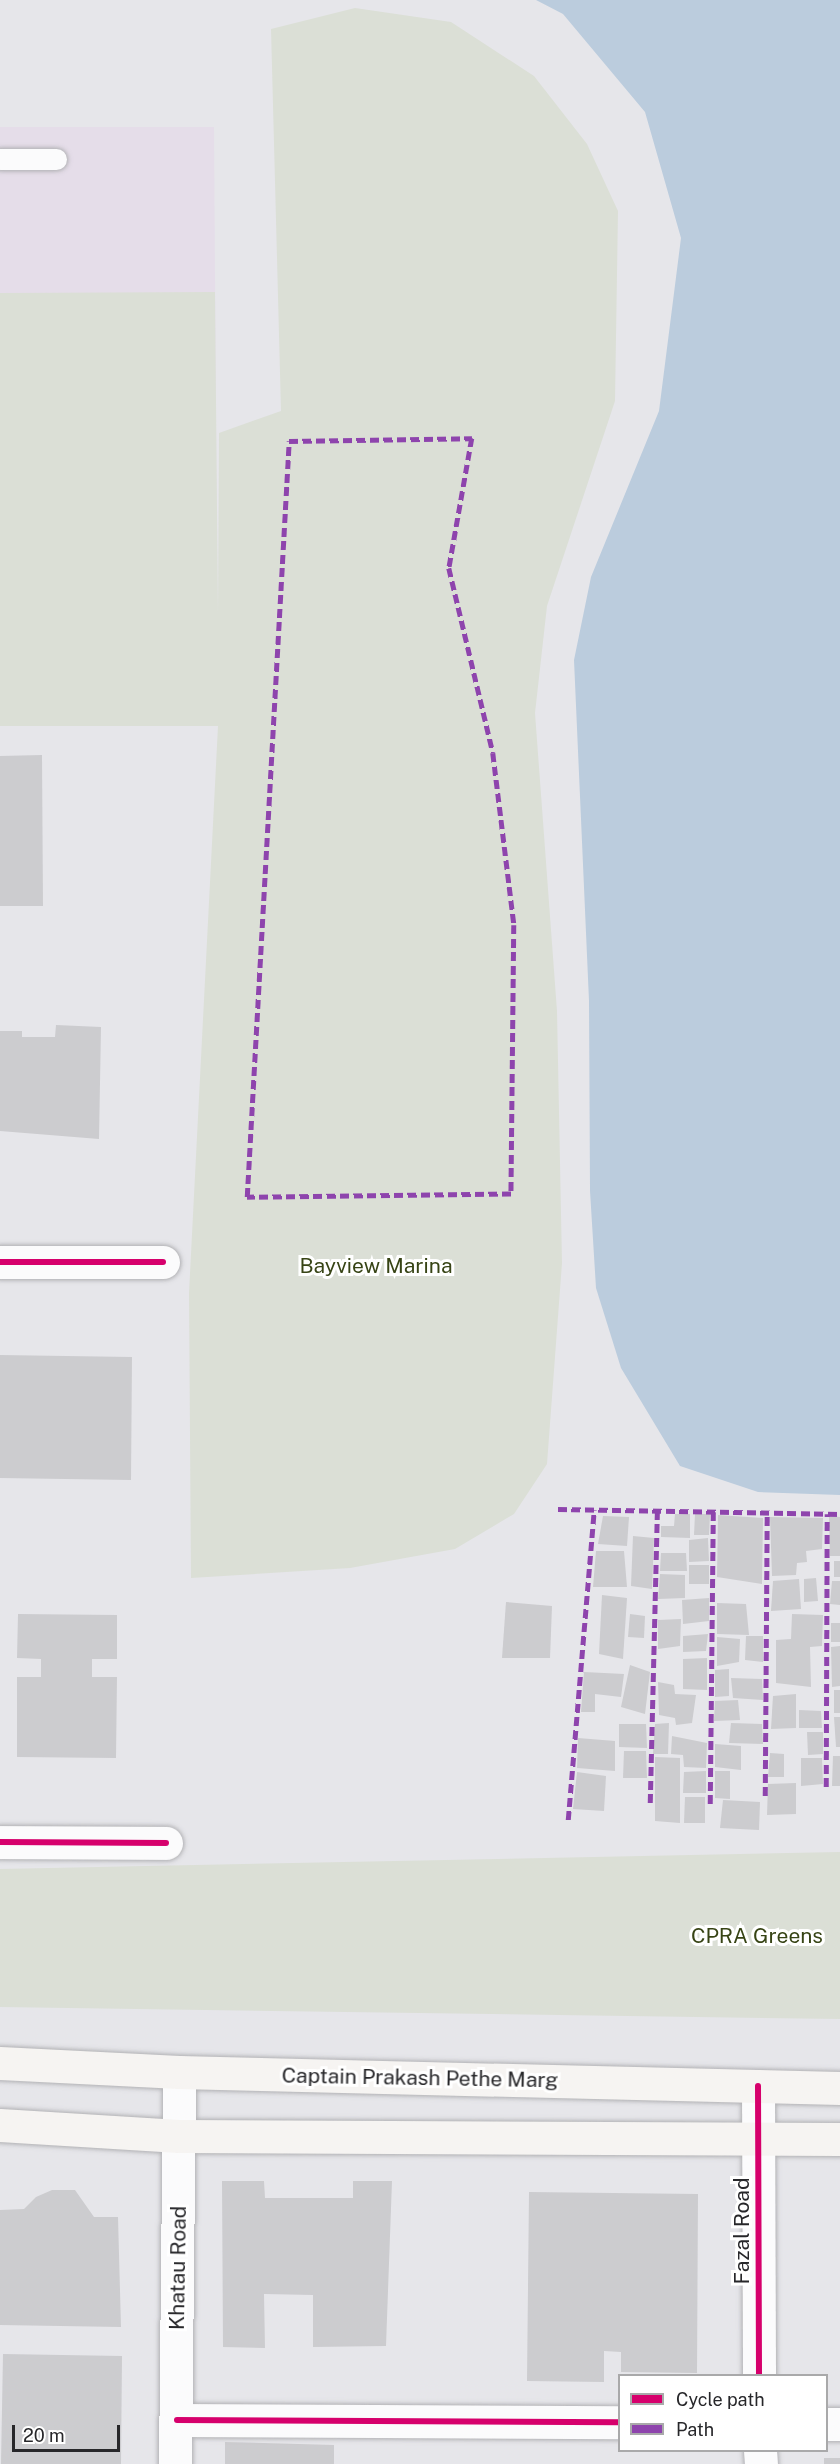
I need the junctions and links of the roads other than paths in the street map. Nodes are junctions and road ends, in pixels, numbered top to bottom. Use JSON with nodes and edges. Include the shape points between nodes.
{"nodes":[{"id":1,"x":0,"y":159,"type":"edge"},
{"id":2,"x":56,"y":159,"type":"dead end"},
{"id":3,"x":0,"y":1262,"type":"edge"},
{"id":4,"x":163,"y":1262,"type":"dead end"},
{"id":5,"x":0,"y":1842,"type":"edge"},
{"id":6,"x":166,"y":1843,"type":"dead end"},
{"id":7,"x":0,"y":2063,"type":"edge"},
{"id":8,"x":179,"y":2072,"type":"junction"},
{"id":9,"x":758,"y":2086,"type":"junction"},
{"id":10,"x":840,"y":2088,"type":"edge"},
{"id":11,"x":0,"y":2125,"type":"edge"},
{"id":12,"x":179,"y":2136,"type":"junction"},
{"id":13,"x":759,"y":2137,"type":"junction"},
{"id":14,"x":840,"y":2139,"type":"edge"},
{"id":15,"x":759,"y":2374,"type":"edge"},
{"id":16,"x":177,"y":2420,"type":"junction"},
{"id":17,"x":618,"y":2422,"type":"edge"},
{"id":18,"x":175,"y":2464,"type":"edge"}],
"edges":[{"from":1,"to":2,"type":"lane"},
{"from":3,"to":4,"type":"street"},
{"from":5,"to":6,"type":"street"},
{"from":7,"to":8,"type":"main road","name":"Captain Prakash Pethe Marg"},
{"from":8,"to":9,"type":"main road","name":"Captain Prakash Pethe Marg"},
{"from":8,"to":12,"type":"street","name":"Khatau Road"},
{"from":9,"to":10,"type":"main road","name":"Captain Prakash Pethe Marg"},
{"from":9,"to":13,"type":"street","name":"Fazal Road"},
{"from":11,"to":12,"type":"main road"},
{"from":12,"to":13,"type":"main road"},
{"from":12,"to":16,"type":"street","name":"Khatau Road"},
{"from":13,"to":14,"type":"main road"},
{"from":13,"to":15,"type":"street","name":"Fazal Road"},
{"from":16,"to":17,"type":"street"},
{"from":16,"to":18,"type":"street","name":"Khatau Road"}]}
